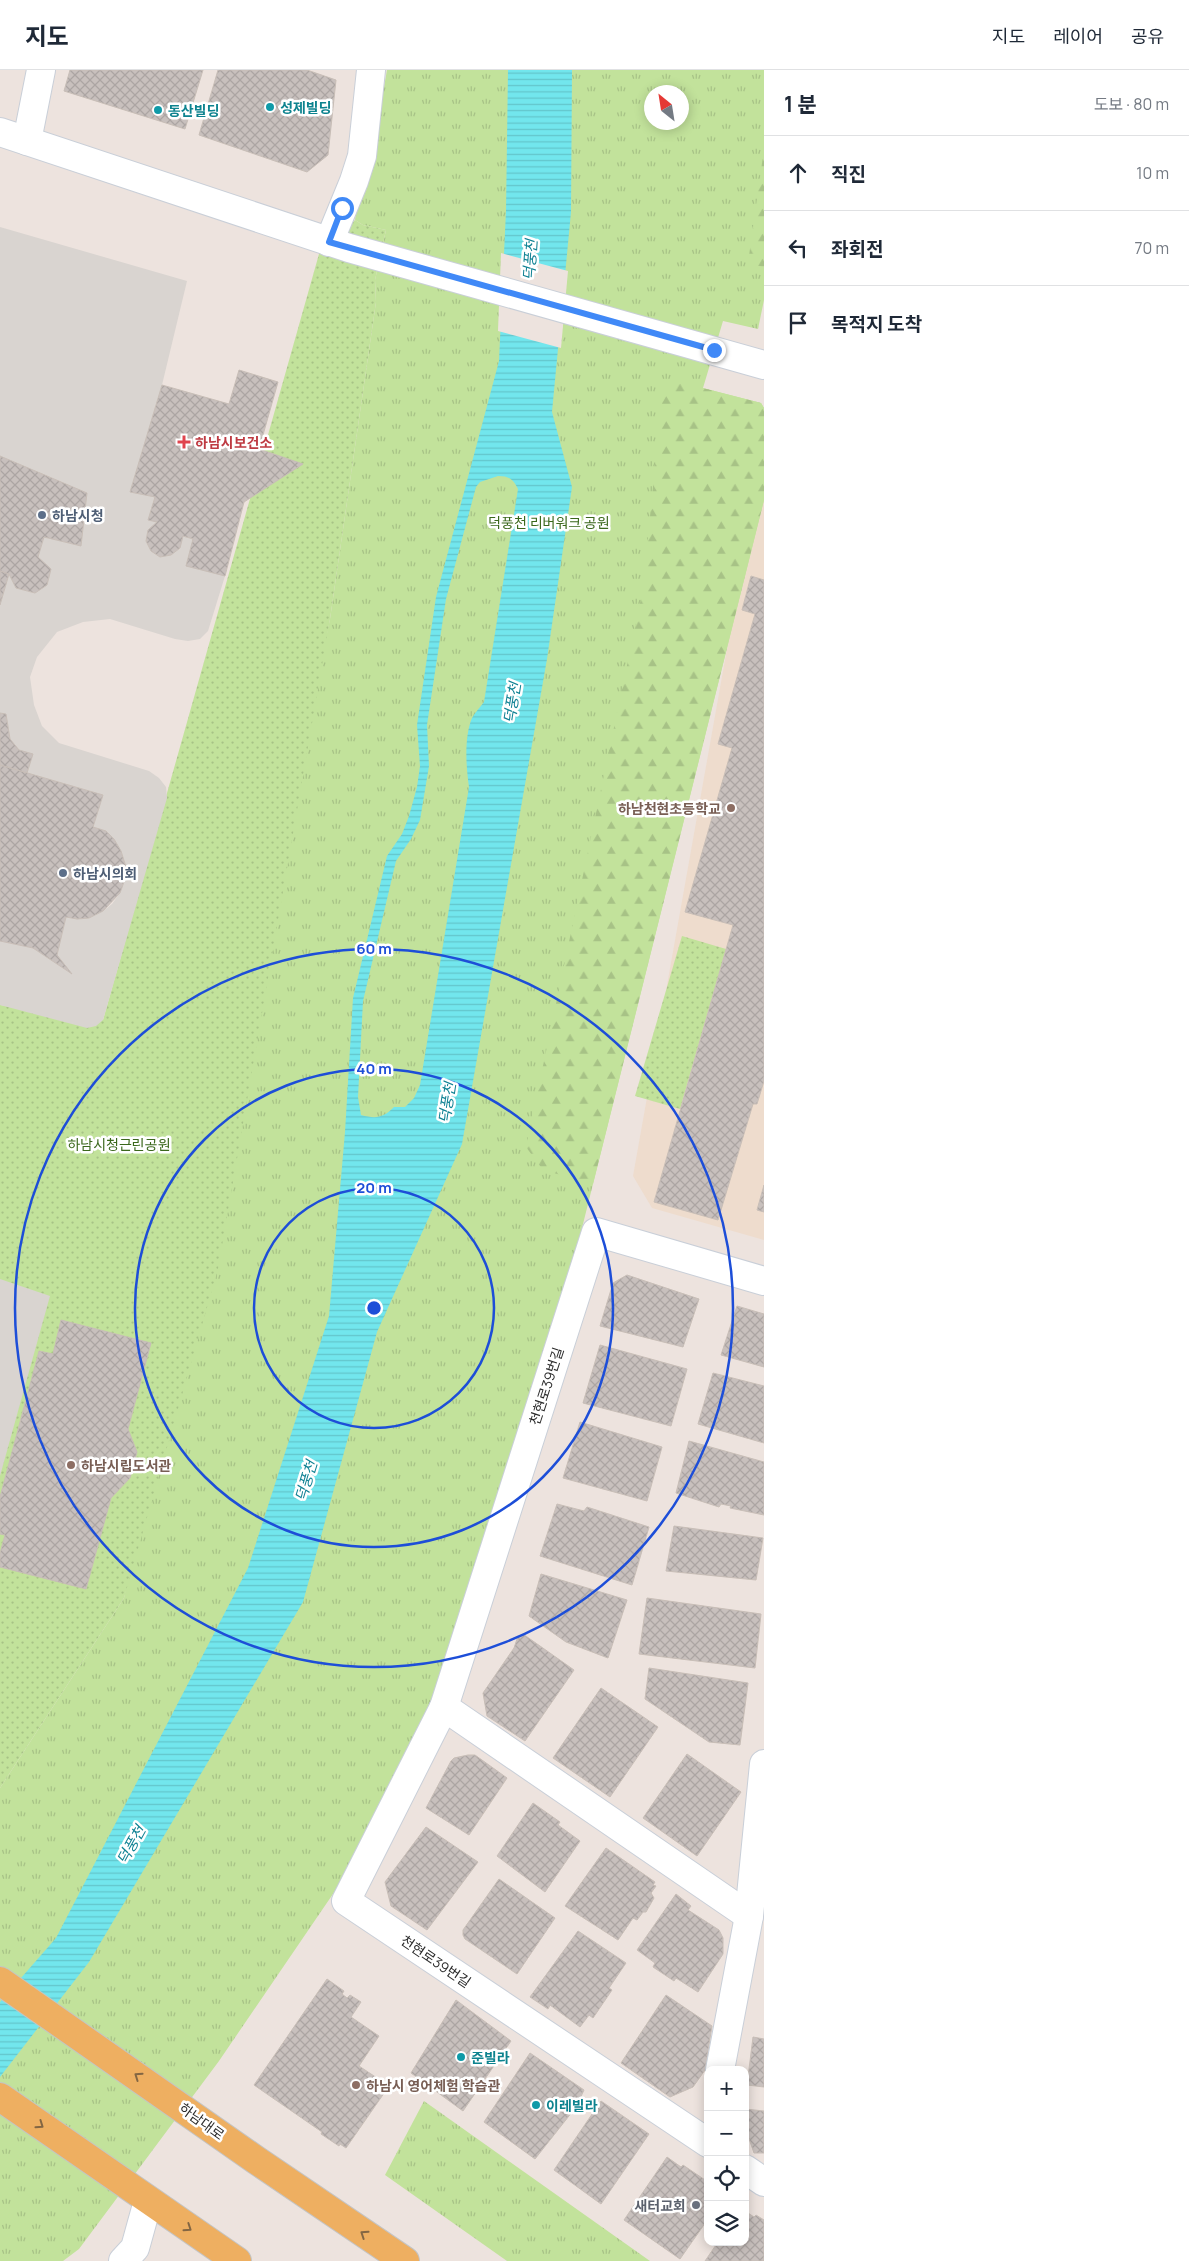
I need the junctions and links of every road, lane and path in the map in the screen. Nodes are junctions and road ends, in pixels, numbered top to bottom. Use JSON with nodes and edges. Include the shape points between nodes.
{"nodes":[{"id":1,"x":41,"y":70,"type":"edge"},
{"id":2,"x":371,"y":70,"type":"edge"},
{"id":3,"x":0,"y":132,"type":"edge"},
{"id":4,"x":27,"y":141,"type":"junction"},
{"id":5,"x":329,"y":242,"type":"junction"},
{"id":6,"x":764,"y":364,"type":"edge"},
{"id":7,"x":764,"y":1281,"type":"edge"},
{"id":8,"x":444,"y":1707,"type":"junction"},
{"id":9,"x":764,"y":1764,"type":"edge"},
{"id":10,"x":749,"y":1916,"type":"junction"},
{"id":11,"x":0,"y":1981,"type":"edge"},
{"id":12,"x":721,"y":2066,"type":"edge"},
{"id":13,"x":0,"y":2097,"type":"edge"},
{"id":14,"x":704,"y":2138,"type":"edge"},
{"id":15,"x":749,"y":2172,"type":"edge"},
{"id":16,"x":764,"y":2182,"type":"edge"},
{"id":17,"x":148,"y":2201,"type":"junction"},
{"id":18,"x":123,"y":2261,"type":"edge"},
{"id":19,"x":237,"y":2261,"type":"edge"},
{"id":20,"x":405,"y":2261,"type":"edge"}],
"edges":[{"from":1,"to":4,"type":"street"},
{"from":2,"to":5,"type":"street","via":[[362,156]]},
{"from":3,"to":4,"type":"street"},
{"from":4,"to":5,"type":"street"},
{"from":5,"to":6,"type":"street"},
{"from":7,"to":8,"type":"street","name":"천현로39번길","via":[[596,1232]]},
{"from":8,"to":10,"type":"street"},
{"from":8,"to":14,"type":"street","name":"천현로39번길","via":[[346,1900]]},
{"from":9,"to":10,"type":"street"},
{"from":10,"to":12,"type":"street"},
{"from":20,"to":11,"type":"main road","name":"하남대로","one_way":true},
{"from":13,"to":17,"type":"main road","one_way":true},
{"from":15,"to":16,"type":"street"},
{"from":17,"to":18,"type":"street","via":[[135,2248]]},
{"from":17,"to":19,"type":"main road","one_way":true}]}
